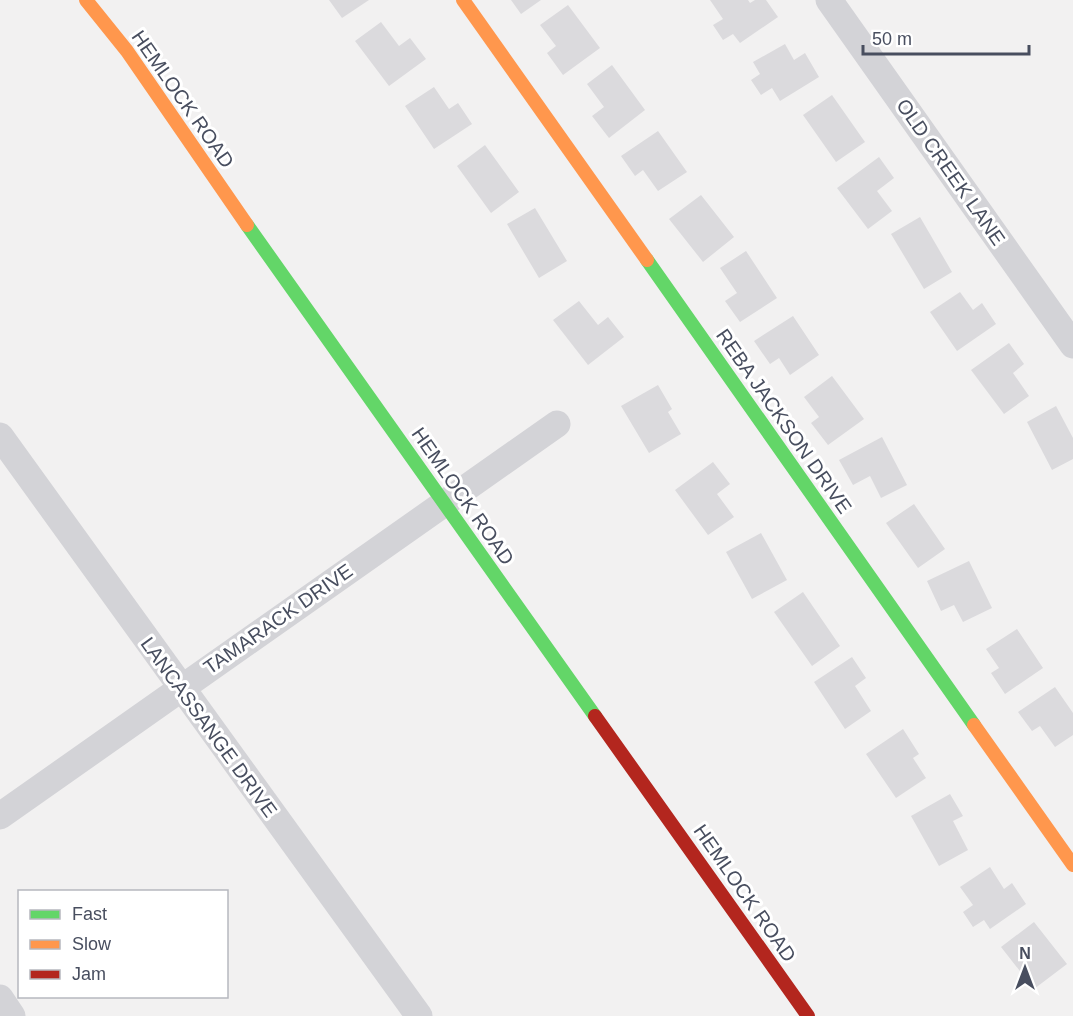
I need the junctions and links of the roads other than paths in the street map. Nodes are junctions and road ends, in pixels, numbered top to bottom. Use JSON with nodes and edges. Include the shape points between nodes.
{"nodes":[{"id":1,"x":86,"y":0,"type":"edge"},
{"id":2,"x":463,"y":0,"type":"edge"},
{"id":3,"x":829,"y":0,"type":"edge"},
{"id":4,"x":1073,"y":345,"type":"edge"},
{"id":5,"x":557,"y":424,"type":"dead end"},
{"id":6,"x":0,"y":436,"type":"edge"},
{"id":7,"x":444,"y":502,"type":"junction"},
{"id":8,"x":180,"y":688,"type":"junction"},
{"id":9,"x":0,"y":816,"type":"edge"},
{"id":10,"x":1073,"y":865,"type":"edge"},
{"id":11,"x":0,"y":998,"type":"edge"},
{"id":12,"x":12,"y":1016,"type":"edge"},
{"id":13,"x":419,"y":1016,"type":"edge"},
{"id":14,"x":808,"y":1016,"type":"edge"}],
"edges":[{"from":1,"to":7,"type":"street","name":"HEMLOCK ROAD","via":[[127,51]]},
{"from":2,"to":10,"type":"street","name":"REBA JACKSON DRIVE"},
{"from":3,"to":4,"type":"street","name":"OLD CREEK LANE"},
{"from":5,"to":7,"type":"street","name":"TAMARACK DRIVE"},
{"from":6,"to":8,"type":"street","name":"LANCASSANGE DRIVE"},
{"from":7,"to":8,"type":"street","name":"TAMARACK DRIVE"},
{"from":7,"to":14,"type":"street","name":"HEMLOCK ROAD"},
{"from":8,"to":9,"type":"street","name":"TAMARACK DRIVE"},
{"from":8,"to":13,"type":"street","name":"LANCASSANGE DRIVE"},
{"from":11,"to":12,"type":"street"}]}
